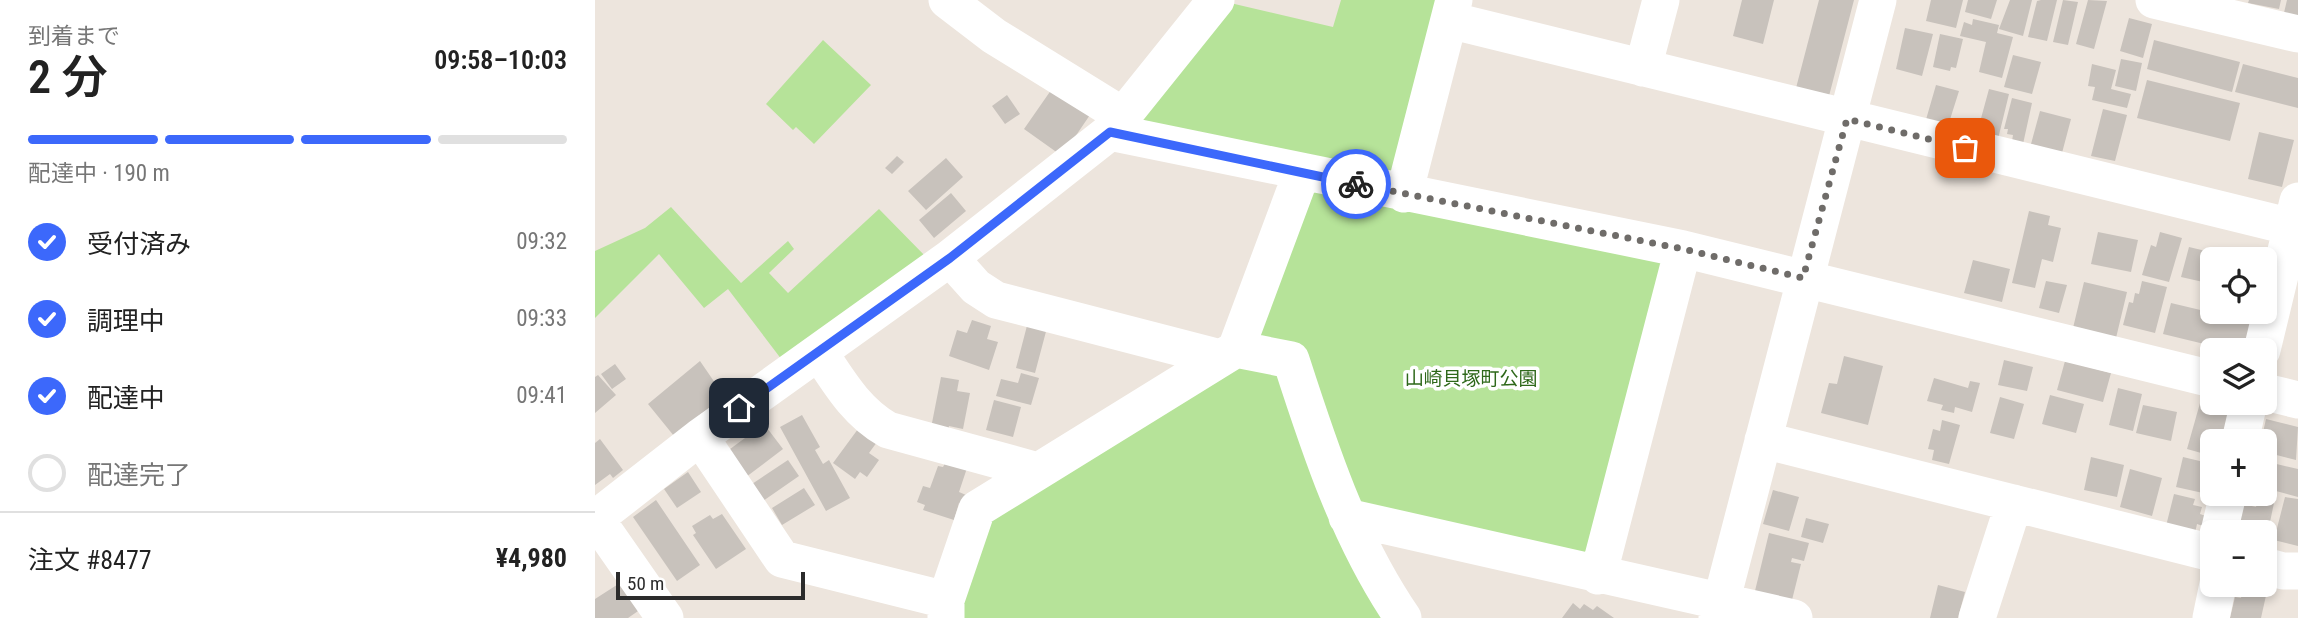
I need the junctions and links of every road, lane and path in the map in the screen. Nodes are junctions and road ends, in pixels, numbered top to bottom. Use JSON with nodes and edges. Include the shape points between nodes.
{"nodes":[{"id":1,"x":947,"y":0,"type":"edge"},
{"id":2,"x":1216,"y":0,"type":"edge"},
{"id":3,"x":1661,"y":0,"type":"edge"},
{"id":4,"x":1878,"y":0,"type":"edge"},
{"id":5,"x":2154,"y":0,"type":"edge"},
{"id":6,"x":1451,"y":10,"type":"edge"},
{"id":7,"x":2298,"y":34,"type":"edge"},
{"id":8,"x":1643,"y":68,"type":"junction"},
{"id":9,"x":1847,"y":119,"type":"junction"},
{"id":10,"x":1117,"y":125,"type":"junction"},
{"id":11,"x":1302,"y":172,"type":"junction"},
{"id":12,"x":1404,"y":194,"type":"junction"},
{"id":13,"x":2295,"y":214,"type":"edge"},
{"id":14,"x":1683,"y":249,"type":"junction"},
{"id":15,"x":950,"y":258,"type":"junction"},
{"id":16,"x":1803,"y":278,"type":"junction"},
{"id":17,"x":2265,"y":338,"type":"edge"},
{"id":18,"x":818,"y":352,"type":"junction"},
{"id":19,"x":1228,"y":354,"type":"junction"},
{"id":20,"x":2200,"y":376,"type":"edge"},
{"id":21,"x":2277,"y":395,"type":"edge"},
{"id":22,"x":2298,"y":400,"type":"edge"},
{"id":23,"x":700,"y":436,"type":"junction"},
{"id":24,"x":1763,"y":440,"type":"junction"},
{"id":25,"x":1038,"y":471,"type":"junction"},
{"id":26,"x":2014,"y":503,"type":"junction"},
{"id":27,"x":1347,"y":517,"type":"junction"},
{"id":28,"x":596,"y":519,"type":"edge"},
{"id":29,"x":2200,"y":550,"type":"edge"},
{"id":30,"x":2277,"y":568,"type":"edge"},
{"id":31,"x":2298,"y":571,"type":"edge"},
{"id":32,"x":1598,"y":576,"type":"junction"},
{"id":33,"x":2215,"y":597,"type":"edge"},
{"id":34,"x":946,"y":609,"type":"edge"},
{"id":35,"x":1719,"y":609,"type":"edge"},
{"id":36,"x":665,"y":618,"type":"edge"},
{"id":37,"x":1403,"y":618,"type":"edge"},
{"id":38,"x":1794,"y":618,"type":"edge"},
{"id":39,"x":1976,"y":618,"type":"edge"},
{"id":40,"x":2211,"y":618,"type":"edge"}],
"edges":[{"from":1,"to":10,"type":"street"},
{"from":2,"to":10,"type":"street"},
{"from":3,"to":8,"type":"street"},
{"from":4,"to":9,"type":"street"},
{"from":5,"to":7,"type":"street"},
{"from":6,"to":8,"type":"street"},
{"from":6,"to":12,"type":"street"},
{"from":8,"to":9,"type":"street"},
{"from":9,"to":13,"type":"street"},
{"from":9,"to":16,"type":"street"},
{"from":10,"to":11,"type":"street"},
{"from":10,"to":15,"type":"street"},
{"from":11,"to":12,"type":"street"},
{"from":11,"to":19,"type":"street"},
{"from":12,"to":14,"type":"street"},
{"from":13,"to":17,"type":"street"},
{"from":14,"to":16,"type":"street"},
{"from":14,"to":32,"type":"street"},
{"from":15,"to":18,"type":"street"},
{"from":15,"to":19,"type":"street","via":[[976,287],[996,300]]},
{"from":16,"to":20,"type":"street"},
{"from":16,"to":24,"type":"street"},
{"from":18,"to":23,"type":"street"},
{"from":18,"to":25,"type":"street","via":[[851,400],[888,430]]},
{"from":19,"to":25,"type":"street"},
{"from":19,"to":27,"type":"street","via":[[1291,360]]},
{"from":21,"to":22,"type":"street"},
{"from":23,"to":28,"type":"street"},
{"from":23,"to":34,"type":"street","via":[[782,559]]},
{"from":24,"to":26,"type":"street"},
{"from":24,"to":35,"type":"street"},
{"from":25,"to":34,"type":"street","via":[[977,509]]},
{"from":26,"to":29,"type":"street"},
{"from":26,"to":39,"type":"street"},
{"from":27,"to":32,"type":"street"},
{"from":27,"to":37,"type":"street"},
{"from":28,"to":36,"type":"street"},
{"from":30,"to":31,"type":"street"},
{"from":32,"to":35,"type":"street"},
{"from":33,"to":40,"type":"street"},
{"from":35,"to":38,"type":"street"}]}
